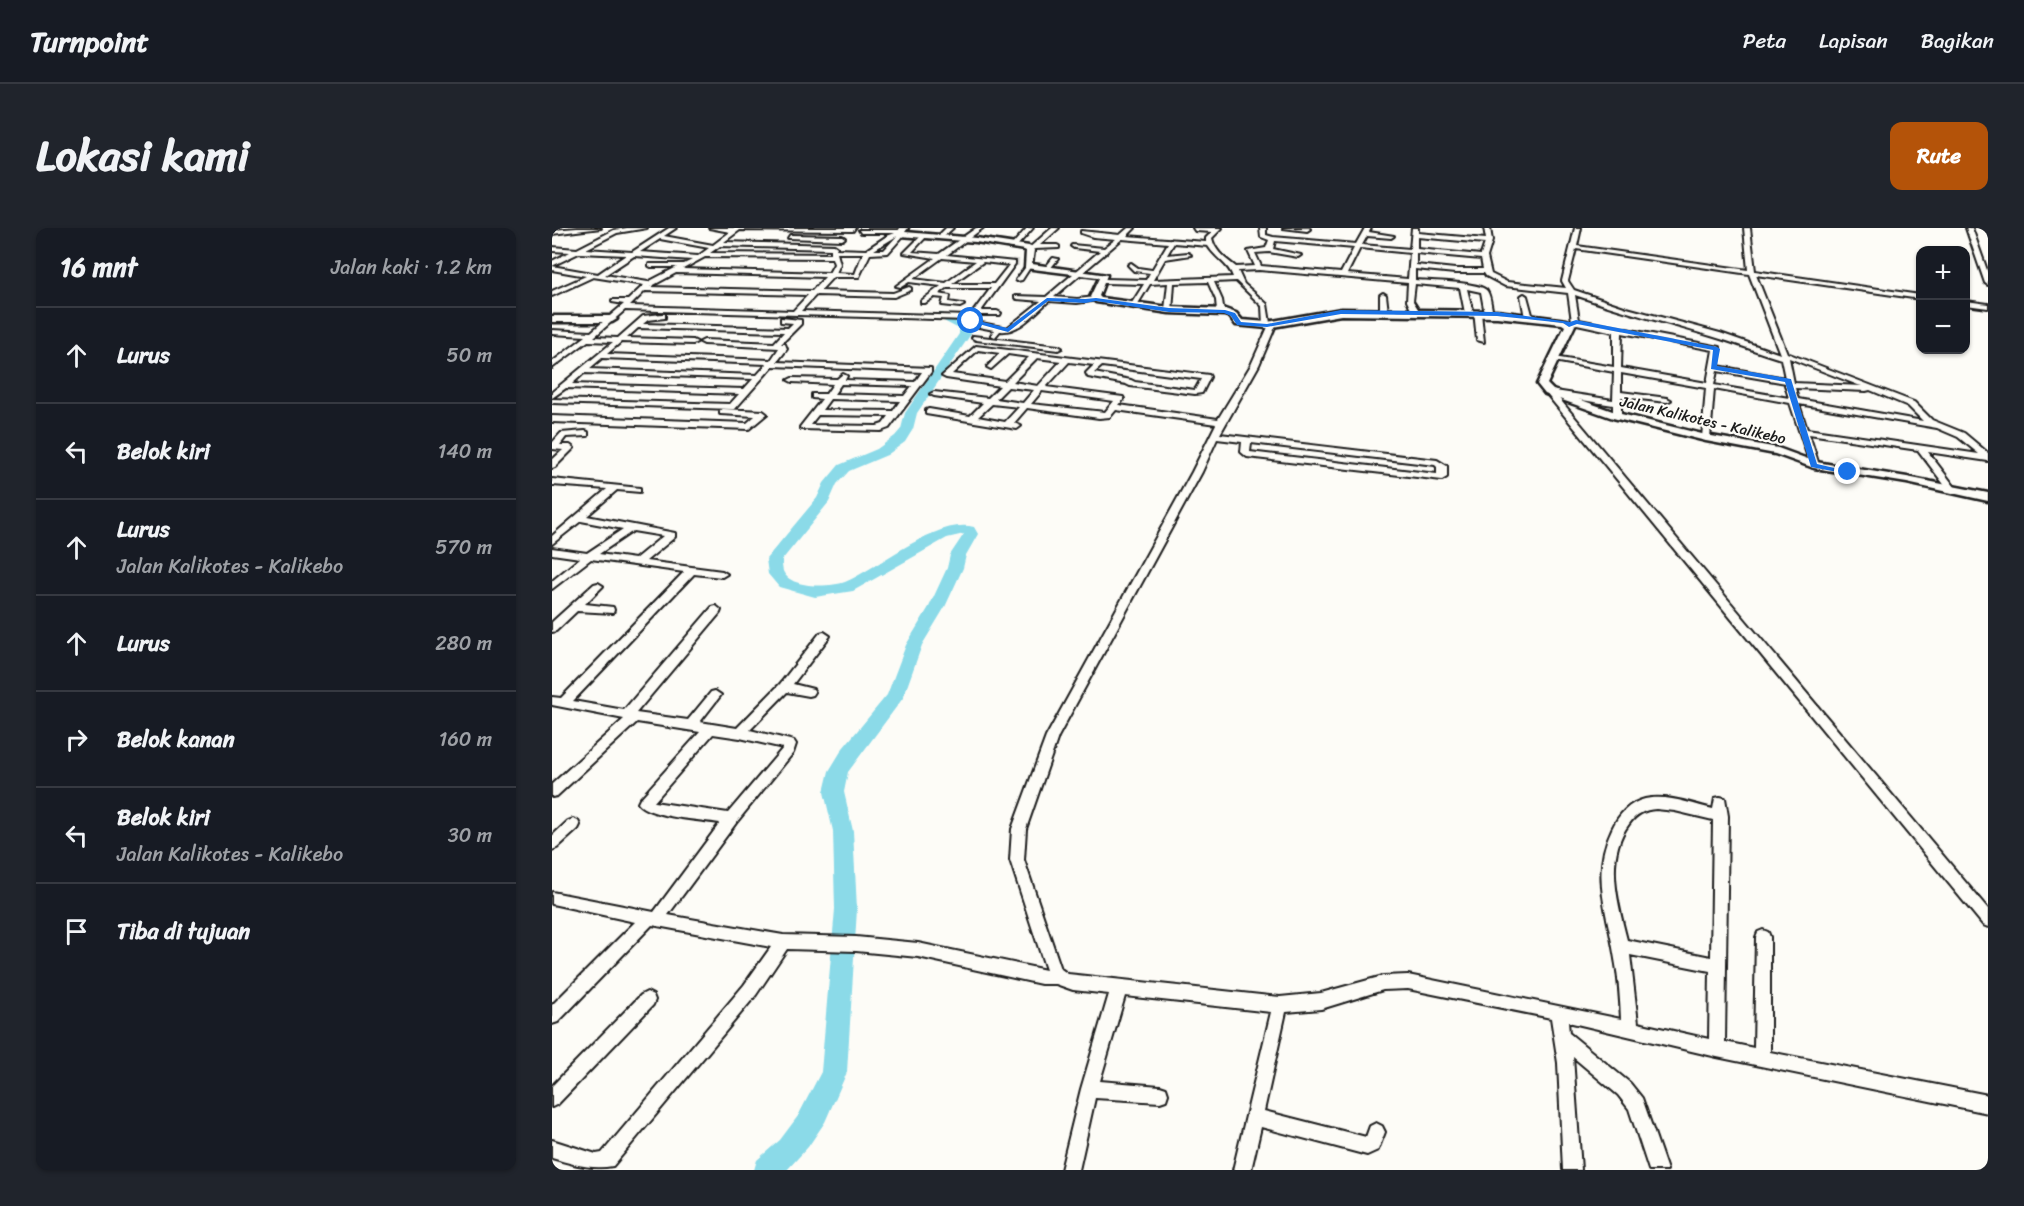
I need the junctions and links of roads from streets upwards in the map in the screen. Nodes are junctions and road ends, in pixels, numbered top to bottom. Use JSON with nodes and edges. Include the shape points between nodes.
{"nodes":[{"id":1,"x":598,"y":228,"type":"edge"},
{"id":2,"x":644,"y":228,"type":"edge"},
{"id":3,"x":673,"y":228,"type":"edge"},
{"id":4,"x":712,"y":228,"type":"edge"},
{"id":5,"x":793,"y":228,"type":"edge"},
{"id":6,"x":950,"y":228,"type":"edge"},
{"id":7,"x":980,"y":228,"type":"edge"},
{"id":8,"x":1030,"y":228,"type":"edge"},
{"id":9,"x":1054,"y":228,"type":"edge"},
{"id":10,"x":1089,"y":228,"type":"edge"},
{"id":11,"x":1132,"y":228,"type":"edge"},
{"id":12,"x":1263,"y":228,"type":"edge"},
{"id":13,"x":1286,"y":228,"type":"edge"},
{"id":14,"x":1307,"y":228,"type":"edge"},
{"id":15,"x":1453,"y":228,"type":"edge"},
{"id":16,"x":1487,"y":228,"type":"edge"},
{"id":17,"x":1578,"y":228,"type":"edge"},
{"id":18,"x":1747,"y":228,"type":"edge"},
{"id":19,"x":1970,"y":228,"type":"edge"},
{"id":20,"x":856,"y":229,"type":"edge"},
{"id":21,"x":1195,"y":229,"type":"edge"},
{"id":22,"x":1218,"y":229,"type":"edge"},
{"id":23,"x":553,"y":230,"type":"edge"},
{"id":24,"x":591,"y":230,"type":"junction"},
{"id":25,"x":619,"y":231,"type":"junction"},
{"id":26,"x":735,"y":231,"type":"edge"},
{"id":27,"x":1367,"y":231,"type":"edge"},
{"id":28,"x":1415,"y":231,"type":"edge"},
{"id":29,"x":902,"y":232,"type":"edge"},
{"id":30,"x":923,"y":232,"type":"edge"},
{"id":31,"x":1391,"y":236,"type":"dead end"},
{"id":32,"x":658,"y":237,"type":"junction"},
{"id":33,"x":751,"y":237,"type":"dead end"},
{"id":34,"x":784,"y":237,"type":"junction"},
{"id":35,"x":940,"y":237,"type":"junction"},
{"id":36,"x":1122,"y":237,"type":"junction"},
{"id":37,"x":1450,"y":237,"type":"junction"},
{"id":38,"x":842,"y":238,"type":"junction"},
{"id":39,"x":964,"y":238,"type":"junction"},
{"id":40,"x":1272,"y":239,"type":"junction"},
{"id":41,"x":1173,"y":240,"type":"junction"},
{"id":42,"x":1090,"y":241,"type":"dead end"},
{"id":43,"x":1302,"y":241,"type":"junction"},
{"id":44,"x":1489,"y":241,"type":"junction"},
{"id":45,"x":1113,"y":244,"type":"junction"},
{"id":46,"x":1209,"y":244,"type":"junction"},
{"id":47,"x":775,"y":245,"type":"junction"},
{"id":48,"x":716,"y":246,"type":"junction"},
{"id":49,"x":1014,"y":246,"type":"junction"},
{"id":50,"x":1074,"y":246,"type":"dead end"},
{"id":51,"x":1358,"y":246,"type":"junction"},
{"id":52,"x":1057,"y":247,"type":"dead end"},
{"id":53,"x":1574,"y":247,"type":"junction"},
{"id":54,"x":552,"y":249,"type":"edge"},
{"id":55,"x":1032,"y":249,"type":"junction"},
{"id":56,"x":1106,"y":250,"type":"junction"},
{"id":57,"x":1269,"y":250,"type":"junction"},
{"id":58,"x":579,"y":251,"type":"junction"},
{"id":59,"x":834,"y":251,"type":"junction"},
{"id":60,"x":867,"y":252,"type":"junction"},
{"id":61,"x":1415,"y":252,"type":"junction"},
{"id":62,"x":634,"y":254,"type":"junction"},
{"id":63,"x":1440,"y":254,"type":"junction"},
{"id":64,"x":666,"y":255,"type":"junction"},
{"id":65,"x":749,"y":255,"type":"junction"},
{"id":66,"x":763,"y":255,"type":"junction"},
{"id":67,"x":1188,"y":255,"type":"dead end"},
{"id":68,"x":1298,"y":255,"type":"junction"},
{"id":69,"x":1452,"y":255,"type":"junction"},
{"id":70,"x":702,"y":256,"type":"junction"},
{"id":71,"x":939,"y":257,"type":"junction"},
{"id":72,"x":1164,"y":257,"type":"junction"},
{"id":73,"x":1484,"y":257,"type":"junction"},
{"id":74,"x":1097,"y":258,"type":"junction"},
{"id":75,"x":1055,"y":259,"type":"dead end"},
{"id":76,"x":1109,"y":259,"type":"dead end"},
{"id":77,"x":982,"y":260,"type":"junction"},
{"id":78,"x":743,"y":261,"type":"dead end"},
{"id":79,"x":1131,"y":265,"type":"dead end"},
{"id":80,"x":552,"y":266,"type":"edge"},
{"id":81,"x":686,"y":266,"type":"junction"},
{"id":82,"x":1028,"y":266,"type":"junction"},
{"id":83,"x":736,"y":267,"type":"dead end"},
{"id":84,"x":1412,"y":267,"type":"junction"},
{"id":85,"x":1047,"y":268,"type":"junction"},
{"id":86,"x":1259,"y":268,"type":"junction"},
{"id":87,"x":1234,"y":269,"type":"junction"},
{"id":88,"x":674,"y":271,"type":"junction"},
{"id":89,"x":1297,"y":271,"type":"junction"},
{"id":90,"x":1449,"y":271,"type":"junction"},
{"id":91,"x":1486,"y":271,"type":"junction"},
{"id":92,"x":1082,"y":272,"type":"junction"},
{"id":93,"x":1155,"y":272,"type":"junction"},
{"id":94,"x":1752,"y":274,"type":"junction"},
{"id":95,"x":596,"y":275,"type":"junction"},
{"id":96,"x":728,"y":275,"type":"junction"},
{"id":97,"x":832,"y":275,"type":"junction"},
{"id":98,"x":1343,"y":275,"type":"junction"},
{"id":99,"x":1236,"y":279,"type":"junction"},
{"id":100,"x":907,"y":280,"type":"junction"},
{"id":101,"x":1019,"y":280,"type":"dead end"},
{"id":102,"x":1210,"y":280,"type":"junction"},
{"id":103,"x":1104,"y":281,"type":"junction"},
{"id":104,"x":1411,"y":281,"type":"junction"},
{"id":105,"x":1148,"y":282,"type":"junction"},
{"id":106,"x":1171,"y":282,"type":"junction"},
{"id":107,"x":1988,"y":283,"type":"edge"},
{"id":108,"x":947,"y":285,"type":"junction"},
{"id":109,"x":1463,"y":285,"type":"junction"},
{"id":110,"x":646,"y":286,"type":"junction"},
{"id":111,"x":995,"y":286,"type":"junction"},
{"id":112,"x":709,"y":291,"type":"junction"},
{"id":113,"x":1571,"y":291,"type":"junction"},
{"id":114,"x":552,"y":294,"type":"edge"},
{"id":115,"x":814,"y":294,"type":"junction"},
{"id":116,"x":934,"y":295,"type":"junction"},
{"id":117,"x":1383,"y":295,"type":"dead end"},
{"id":118,"x":1524,"y":296,"type":"dead end"},
{"id":119,"x":1916,"y":296,"type":"edge"},
{"id":120,"x":701,"y":297,"type":"dead end"},
{"id":121,"x":1017,"y":297,"type":"dead end"},
{"id":122,"x":1096,"y":299,"type":"junction"},
{"id":123,"x":1047,"y":300,"type":"junction"},
{"id":124,"x":614,"y":301,"type":"dead end"},
{"id":125,"x":630,"y":302,"type":"junction"},
{"id":126,"x":923,"y":302,"type":"dead end"},
{"id":127,"x":694,"y":303,"type":"dead end"},
{"id":128,"x":1970,"y":304,"type":"edge"},
{"id":129,"x":960,"y":305,"type":"dead end"},
{"id":130,"x":1038,"y":306,"type":"junction"},
{"id":131,"x":1134,"y":306,"type":"junction"},
{"id":132,"x":1988,"y":306,"type":"edge"},
{"id":133,"x":1057,"y":308,"type":"dead end"},
{"id":134,"x":622,"y":309,"type":"junction"},
{"id":135,"x":686,"y":309,"type":"junction"},
{"id":136,"x":1169,"y":310,"type":"junction"},
{"id":137,"x":1221,"y":311,"type":"junction"},
{"id":138,"x":1384,"y":312,"type":"junction"},
{"id":139,"x":1416,"y":312,"type":"junction"},
{"id":140,"x":795,"y":313,"type":"junction"},
{"id":141,"x":997,"y":314,"type":"dead end"},
{"id":142,"x":1473,"y":314,"type":"junction"},
{"id":143,"x":1488,"y":314,"type":"junction"},
{"id":144,"x":974,"y":315,"type":"junction"},
{"id":145,"x":724,"y":318,"type":"junction"},
{"id":146,"x":1529,"y":318,"type":"junction"},
{"id":147,"x":552,"y":319,"type":"edge"},
{"id":148,"x":612,"y":319,"type":"junction"},
{"id":149,"x":1573,"y":323,"type":"junction"},
{"id":150,"x":1269,"y":325,"type":"junction"},
{"id":151,"x":636,"y":326,"type":"junction"},
{"id":152,"x":713,"y":329,"type":"junction"},
{"id":153,"x":789,"y":330,"type":"junction"},
{"id":154,"x":1618,"y":331,"type":"junction"},
{"id":155,"x":552,"y":332,"type":"edge"},
{"id":156,"x":1717,"y":334,"type":"junction"},
{"id":157,"x":590,"y":336,"type":"junction"},
{"id":158,"x":976,"y":338,"type":"dead end"},
{"id":159,"x":619,"y":340,"type":"junction"},
{"id":160,"x":1481,"y":340,"type":"dead end"},
{"id":161,"x":698,"y":343,"type":"junction"},
{"id":162,"x":776,"y":345,"type":"junction"},
{"id":163,"x":966,"y":347,"type":"dead end"},
{"id":164,"x":976,"y":348,"type":"junction"},
{"id":165,"x":1058,"y":348,"type":"dead end"},
{"id":166,"x":1717,"y":349,"type":"junction"},
{"id":167,"x":1006,"y":351,"type":"junction"},
{"id":168,"x":1033,"y":352,"type":"junction"},
{"id":169,"x":598,"y":356,"type":"junction"},
{"id":170,"x":1784,"y":356,"type":"junction"},
{"id":171,"x":1554,"y":358,"type":"junction"},
{"id":172,"x":1067,"y":359,"type":"junction"},
{"id":173,"x":678,"y":360,"type":"junction"},
{"id":174,"x":773,"y":363,"type":"junction"},
{"id":175,"x":1100,"y":363,"type":"junction"},
{"id":176,"x":552,"y":366,"type":"edge"},
{"id":177,"x":991,"y":367,"type":"dead end"},
{"id":178,"x":849,"y":368,"type":"junction"},
{"id":179,"x":1141,"y":368,"type":"junction"},
{"id":180,"x":1713,"y":368,"type":"junction"},
{"id":181,"x":1617,"y":370,"type":"junction"},
{"id":182,"x":580,"y":371,"type":"junction"},
{"id":183,"x":660,"y":374,"type":"junction"},
{"id":184,"x":757,"y":377,"type":"junction"},
{"id":185,"x":792,"y":380,"type":"dead end"},
{"id":186,"x":839,"y":382,"type":"junction"},
{"id":187,"x":1006,"y":383,"type":"junction"},
{"id":188,"x":1130,"y":383,"type":"junction"},
{"id":189,"x":1789,"y":383,"type":"junction"},
{"id":190,"x":918,"y":384,"type":"junction"},
{"id":191,"x":564,"y":386,"type":"junction"},
{"id":192,"x":1710,"y":387,"type":"junction"},
{"id":193,"x":1042,"y":388,"type":"junction"},
{"id":194,"x":644,"y":389,"type":"junction"},
{"id":195,"x":1874,"y":389,"type":"junction"},
{"id":196,"x":746,"y":392,"type":"junction"},
{"id":197,"x":1551,"y":392,"type":"junction"},
{"id":198,"x":934,"y":394,"type":"dead end"},
{"id":199,"x":552,"y":396,"type":"edge"},
{"id":200,"x":815,"y":396,"type":"dead end"},
{"id":201,"x":828,"y":396,"type":"junction"},
{"id":202,"x":1617,"y":398,"type":"junction"},
{"id":203,"x":907,"y":399,"type":"junction"},
{"id":204,"x":1120,"y":399,"type":"junction"},
{"id":205,"x":1667,"y":400,"type":"dead end"},
{"id":206,"x":552,"y":401,"type":"edge"},
{"id":207,"x":990,"y":401,"type":"junction"},
{"id":208,"x":1794,"y":401,"type":"junction"},
{"id":209,"x":629,"y":404,"type":"junction"},
{"id":210,"x":1025,"y":405,"type":"junction"},
{"id":211,"x":552,"y":407,"type":"edge"},
{"id":212,"x":1114,"y":407,"type":"junction"},
{"id":213,"x":815,"y":412,"type":"junction"},
{"id":214,"x":929,"y":412,"type":"dead end"},
{"id":215,"x":895,"y":414,"type":"junction"},
{"id":216,"x":1617,"y":417,"type":"junction"},
{"id":217,"x":552,"y":419,"type":"edge"},
{"id":218,"x":972,"y":419,"type":"junction"},
{"id":219,"x":599,"y":420,"type":"junction"},
{"id":220,"x":1221,"y":422,"type":"junction"},
{"id":221,"x":1938,"y":426,"type":"junction"},
{"id":222,"x":1803,"y":431,"type":"junction"},
{"id":223,"x":585,"y":434,"type":"junction"},
{"id":224,"x":1214,"y":436,"type":"junction"},
{"id":225,"x":1706,"y":438,"type":"junction"},
{"id":226,"x":1247,"y":440,"type":"junction"},
{"id":227,"x":570,"y":448,"type":"junction"},
{"id":228,"x":1921,"y":449,"type":"junction"},
{"id":229,"x":1341,"y":453,"type":"junction"},
{"id":230,"x":1988,"y":458,"type":"edge"},
{"id":231,"x":552,"y":465,"type":"edge"},
{"id":232,"x":1814,"y":465,"type":"junction"},
{"id":233,"x":1337,"y":466,"type":"junction"},
{"id":234,"x":552,"y":482,"type":"edge"},
{"id":235,"x":615,"y":487,"type":"junction"},
{"id":236,"x":1952,"y":489,"type":"junction"},
{"id":237,"x":637,"y":490,"type":"dead end"},
{"id":238,"x":1988,"y":497,"type":"edge"},
{"id":239,"x":582,"y":518,"type":"junction"},
{"id":240,"x":632,"y":527,"type":"junction"},
{"id":241,"x":552,"y":542,"type":"edge"},
{"id":242,"x":552,"y":551,"type":"edge"},
{"id":243,"x":589,"y":556,"type":"junction"},
{"id":244,"x":638,"y":562,"type":"junction"},
{"id":245,"x":692,"y":570,"type":"junction"},
{"id":246,"x":722,"y":574,"type":"dead end"},
{"id":247,"x":552,"y":586,"type":"edge"},
{"id":248,"x":598,"y":586,"type":"dead end"},
{"id":249,"x":574,"y":607,"type":"junction"},
{"id":250,"x":609,"y":610,"type":"dead end"},
{"id":251,"x":716,"y":610,"type":"dead end"},
{"id":252,"x":552,"y":628,"type":"edge"},
{"id":253,"x":824,"y":636,"type":"dead end"},
{"id":254,"x":784,"y":687,"type":"junction"},
{"id":255,"x":809,"y":692,"type":"dead end"},
{"id":256,"x":715,"y":695,"type":"dead end"},
{"id":257,"x":558,"y":702,"type":"edge"},
{"id":258,"x":631,"y":716,"type":"junction"},
{"id":259,"x":690,"y":726,"type":"junction"},
{"id":260,"x":710,"y":729,"type":"junction"},
{"id":261,"x":740,"y":733,"type":"junction"},
{"id":262,"x":552,"y":792,"type":"edge"},
{"id":263,"x":731,"y":819,"type":"junction"},
{"id":264,"x":573,"y":825,"type":"dead end"},
{"id":265,"x":552,"y":844,"type":"edge"},
{"id":266,"x":555,"y":902,"type":"edge"},
{"id":267,"x":653,"y":918,"type":"junction"},
{"id":268,"x":1988,"y":920,"type":"edge"},
{"id":269,"x":1763,"y":937,"type":"dead end"},
{"id":270,"x":783,"y":942,"type":"junction"},
{"id":271,"x":1620,"y":945,"type":"junction"},
{"id":272,"x":1717,"y":965,"type":"junction"},
{"id":273,"x":1059,"y":977,"type":"junction"},
{"id":274,"x":1119,"y":988,"type":"junction"},
{"id":275,"x":647,"y":999,"type":"dead end"},
{"id":276,"x":1280,"y":1005,"type":"junction"},
{"id":277,"x":1558,"y":1012,"type":"junction"},
{"id":278,"x":552,"y":1016,"type":"edge"},
{"id":279,"x":1630,"y":1028,"type":"junction"},
{"id":280,"x":1563,"y":1038,"type":"junction"},
{"id":281,"x":1716,"y":1049,"type":"junction"},
{"id":282,"x":1762,"y":1058,"type":"junction"},
{"id":283,"x":1089,"y":1089,"type":"junction"},
{"id":284,"x":1160,"y":1094,"type":"dead end"},
{"id":285,"x":552,"y":1098,"type":"edge"},
{"id":286,"x":1988,"y":1104,"type":"edge"},
{"id":287,"x":1255,"y":1116,"type":"junction"},
{"id":288,"x":1376,"y":1132,"type":"dead end"},
{"id":289,"x":552,"y":1149,"type":"edge"},
{"id":290,"x":1069,"y":1170,"type":"edge"},
{"id":291,"x":1242,"y":1170,"type":"edge"},
{"id":292,"x":1572,"y":1170,"type":"edge"},
{"id":293,"x":1658,"y":1170,"type":"edge"}],
"edges":[{"from":1,"to":24,"type":"street"},
{"from":2,"to":25,"type":"street"},
{"from":3,"to":32,"type":"street"},
{"from":4,"to":26,"type":"street"},
{"from":5,"to":20,"type":"street"},
{"from":5,"to":26,"type":"street"},
{"from":5,"to":34,"type":"street"},
{"from":6,"to":35,"type":"street"},
{"from":7,"to":39,"type":"street"},
{"from":8,"to":49,"type":"street"},
{"from":9,"to":55,"type":"street"},
{"from":10,"to":36,"type":"street","via":[[1082,233]]},
{"from":11,"to":36,"type":"street"},
{"from":12,"to":40,"type":"street","via":[[1263,236]]},
{"from":13,"to":14,"type":"street"},
{"from":14,"to":43,"type":"street"},
{"from":15,"to":37,"type":"street"},
{"from":16,"to":44,"type":"street"},
{"from":17,"to":53,"type":"street"},
{"from":18,"to":94,"type":"street"},
{"from":19,"to":107,"type":"street"},
{"from":20,"to":29,"type":"street"},
{"from":20,"to":38,"type":"street"},
{"from":21,"to":22,"type":"street"},
{"from":22,"to":46,"type":"street","via":[[1209,238]]},
{"from":23,"to":24,"type":"street"},
{"from":24,"to":25,"type":"street"},
{"from":25,"to":58,"type":"street"},
{"from":26,"to":33,"type":"street"},
{"from":26,"to":48,"type":"street"},
{"from":27,"to":31,"type":"street"},
{"from":27,"to":51,"type":"street"},
{"from":28,"to":37,"type":"street"},
{"from":28,"to":61,"type":"street"},
{"from":29,"to":30,"type":"street","via":[[914,236]]},
{"from":29,"to":60,"type":"street"},
{"from":29,"to":60,"type":"street","via":[[889,251]]},
{"from":30,"to":35,"type":"street"},
{"from":30,"to":71,"type":"street","via":[[907,253]]},
{"from":32,"to":48,"type":"street"},
{"from":32,"to":62,"type":"street"},
{"from":34,"to":38,"type":"street"},
{"from":34,"to":47,"type":"street"},
{"from":35,"to":39,"type":"street"},
{"from":36,"to":41,"type":"street","via":[[1162,236]]},
{"from":36,"to":45,"type":"street"},
{"from":37,"to":44,"type":"street"},
{"from":37,"to":63,"type":"street"},
{"from":38,"to":59,"type":"street"},
{"from":39,"to":49,"type":"street"},
{"from":39,"to":71,"type":"street"},
{"from":40,"to":43,"type":"street"},
{"from":40,"to":57,"type":"street"},
{"from":41,"to":46,"type":"street"},
{"from":41,"to":72,"type":"street"},
{"from":42,"to":45,"type":"street"},
{"from":43,"to":51,"type":"street"},
{"from":43,"to":68,"type":"street"},
{"from":44,"to":73,"type":"street"},
{"from":45,"to":56,"type":"street"},
{"from":46,"to":87,"type":"street"},
{"from":47,"to":48,"type":"street"},
{"from":47,"to":59,"type":"street"},
{"from":47,"to":66,"type":"street"},
{"from":48,"to":70,"type":"street"},
{"from":49,"to":55,"type":"street"},
{"from":50,"to":56,"type":"street"},
{"from":51,"to":61,"type":"street"},
{"from":51,"to":98,"type":"street"},
{"from":52,"to":55,"type":"street"},
{"from":53,"to":94,"type":"street"},
{"from":53,"to":113,"type":"street","via":[[1565,281]]},
{"from":54,"to":58,"type":"street"},
{"from":55,"to":82,"type":"street"},
{"from":56,"to":74,"type":"street"},
{"from":57,"to":68,"type":"street"},
{"from":57,"to":86,"type":"street","via":[[1251,251]]},
{"from":58,"to":62,"type":"street"},
{"from":58,"to":80,"type":"street"},
{"from":59,"to":60,"type":"street"},
{"from":59,"to":66,"type":"street"},
{"from":59,"to":97,"type":"street","via":[[837,267]]},
{"from":60,"to":97,"type":"street","via":[[858,275]]},
{"from":61,"to":63,"type":"street"},
{"from":61,"to":84,"type":"street"},
{"from":62,"to":64,"type":"street"},
{"from":62,"to":95,"type":"street"},
{"from":63,"to":69,"type":"street"},
{"from":64,"to":70,"type":"street"},
{"from":64,"to":81,"type":"street","via":[[651,265]]},
{"from":65,"to":66,"type":"street"},
{"from":65,"to":70,"type":"street"},
{"from":65,"to":78,"type":"street"},
{"from":67,"to":72,"type":"street"},
{"from":68,"to":89,"type":"street"},
{"from":69,"to":73,"type":"street"},
{"from":69,"to":90,"type":"street"},
{"from":70,"to":81,"type":"street"},
{"from":71,"to":77,"type":"street"},
{"from":71,"to":100,"type":"street"},
{"from":72,"to":93,"type":"street"},
{"from":73,"to":91,"type":"street"},
{"from":74,"to":76,"type":"street"},
{"from":74,"to":92,"type":"street"},
{"from":75,"to":85,"type":"street"},
{"from":77,"to":108,"type":"street"},
{"from":77,"to":111,"type":"street","via":[[1013,263]]},
{"from":79,"to":93,"type":"street","via":[[1136,270]]},
{"from":80,"to":95,"type":"street"},
{"from":81,"to":88,"type":"street"},
{"from":82,"to":85,"type":"street"},
{"from":82,"to":101,"type":"street"},
{"from":83,"to":96,"type":"street"},
{"from":84,"to":90,"type":"street"},
{"from":84,"to":104,"type":"street"},
{"from":85,"to":92,"type":"street"},
{"from":86,"to":87,"type":"street"},
{"from":86,"to":89,"type":"street"},
{"from":87,"to":99,"type":"street"},
{"from":88,"to":96,"type":"street"},
{"from":88,"to":110,"type":"street"},
{"from":89,"to":98,"type":"street"},
{"from":90,"to":91,"type":"street"},
{"from":91,"to":113,"type":"street","via":[[1500,283]]},
{"from":92,"to":103,"type":"street","via":[[1102,276]]},
{"from":92,"to":123,"type":"street"},
{"from":93,"to":105,"type":"street"},
{"from":94,"to":119,"type":"street"},
{"from":94,"to":170,"type":"street"},
{"from":95,"to":110,"type":"street"},
{"from":95,"to":114,"type":"street"},
{"from":96,"to":97,"type":"street"},
{"from":96,"to":112,"type":"street"},
{"from":97,"to":115,"type":"street"},
{"from":98,"to":104,"type":"street"},
{"from":99,"to":102,"type":"street"},
{"from":99,"to":150,"type":"street","via":[[1265,305]]},
{"from":100,"to":108,"type":"street"},
{"from":100,"to":115,"type":"street","via":[[903,291]]},
{"from":102,"to":106,"type":"street"},
{"from":102,"to":137,"type":"street"},
{"from":103,"to":105,"type":"street"},
{"from":103,"to":122,"type":"street","via":[[1094,295]]},
{"from":104,"to":109,"type":"street"},
{"from":104,"to":139,"type":"street","via":[[1410,301]]},
{"from":105,"to":106,"type":"street"},
{"from":105,"to":131,"type":"street"},
{"from":106,"to":136,"type":"street"},
{"from":108,"to":111,"type":"street"},
{"from":108,"to":116,"type":"street"},
{"from":109,"to":142,"type":"street"},
{"from":109,"to":143,"type":"street","via":[[1484,291]]},
{"from":110,"to":112,"type":"street"},
{"from":110,"to":125,"type":"street"},
{"from":111,"to":144,"type":"street"},
{"from":112,"to":115,"type":"street"},
{"from":112,"to":120,"type":"street"},
{"from":113,"to":149,"type":"street"},
{"from":113,"to":156,"type":"street","via":[[1624,310]]},
{"from":115,"to":140,"type":"street"},
{"from":116,"to":126,"type":"street"},
{"from":116,"to":129,"type":"street","via":[[948,297],[944,304]]},
{"from":117,"to":138,"type":"street"},
{"from":118,"to":146,"type":"street"},
{"from":121,"to":123,"type":"street"},
{"from":122,"to":123,"type":"street"},
{"from":122,"to":131,"type":"street"},
{"from":123,"to":130,"type":"street"},
{"from":124,"to":125,"type":"street"},
{"from":125,"to":134,"type":"street"},
{"from":127,"to":135,"type":"street"},
{"from":128,"to":132,"type":"street"},
{"from":130,"to":133,"type":"street"},
{"from":130,"to":144,"type":"street","via":[[1011,329],[996,332],[972,323]]},
{"from":131,"to":136,"type":"street"},
{"from":134,"to":135,"type":"street"},
{"from":134,"to":148,"type":"street"},
{"from":135,"to":140,"type":"street"},
{"from":136,"to":137,"type":"street"},
{"from":137,"to":150,"type":"street","via":[[1233,315],[1239,323]]},
{"from":138,"to":139,"type":"street"},
{"from":138,"to":150,"type":"street","via":[[1335,312]]},
{"from":139,"to":142,"type":"street"},
{"from":140,"to":144,"type":"street"},
{"from":141,"to":144,"type":"street"},
{"from":142,"to":143,"type":"street"},
{"from":142,"to":160,"type":"street"},
{"from":143,"to":146,"type":"street"},
{"from":145,"to":151,"type":"street","via":[[653,316]]},
{"from":145,"to":152,"type":"street"},
{"from":145,"to":153,"type":"street","via":[[798,321]]},
{"from":146,"to":149,"type":"street"},
{"from":147,"to":148,"type":"street"},
{"from":148,"to":157,"type":"street"},
{"from":149,"to":154,"type":"street"},
{"from":149,"to":171,"type":"street"},
{"from":150,"to":220,"type":"street","via":[[1268,338],[1255,365]]},
{"from":151,"to":152,"type":"street"},
{"from":151,"to":159,"type":"street"},
{"from":152,"to":153,"type":"street"},
{"from":152,"to":161,"type":"street"},
{"from":153,"to":162,"type":"street"},
{"from":154,"to":166,"type":"street"},
{"from":154,"to":181,"type":"street"},
{"from":155,"to":157,"type":"street"},
{"from":156,"to":166,"type":"street"},
{"from":156,"to":170,"type":"street"},
{"from":157,"to":159,"type":"street"},
{"from":157,"to":176,"type":"street"},
{"from":158,"to":168,"type":"street"},
{"from":159,"to":161,"type":"street"},
{"from":159,"to":169,"type":"street"},
{"from":161,"to":162,"type":"street"},
{"from":161,"to":173,"type":"street"},
{"from":162,"to":174,"type":"street","via":[[783,349]]},
{"from":163,"to":164,"type":"street"},
{"from":164,"to":167,"type":"street"},
{"from":164,"to":187,"type":"street","via":[[943,379]]},
{"from":165,"to":168,"type":"street"},
{"from":166,"to":180,"type":"street"},
{"from":167,"to":168,"type":"street"},
{"from":167,"to":177,"type":"street"},
{"from":168,"to":172,"type":"street"},
{"from":168,"to":187,"type":"street"},
{"from":169,"to":173,"type":"street"},
{"from":169,"to":182,"type":"street"},
{"from":170,"to":189,"type":"street"},
{"from":170,"to":195,"type":"street"},
{"from":171,"to":181,"type":"street"},
{"from":171,"to":197,"type":"street","via":[[1542,384]]},
{"from":172,"to":175,"type":"street"},
{"from":172,"to":193,"type":"street"},
{"from":173,"to":174,"type":"street"},
{"from":173,"to":183,"type":"street"},
{"from":174,"to":178,"type":"street"},
{"from":174,"to":184,"type":"street"},
{"from":175,"to":179,"type":"street"},
{"from":175,"to":188,"type":"street","via":[[1091,375]]},
{"from":178,"to":186,"type":"street"},
{"from":178,"to":190,"type":"street","via":[[927,369]]},
{"from":179,"to":188,"type":"street"},
{"from":179,"to":188,"type":"street","via":[[1206,377],[1195,392]]},
{"from":180,"to":189,"type":"street"},
{"from":180,"to":192,"type":"street"},
{"from":181,"to":192,"type":"street"},
{"from":181,"to":202,"type":"street"},
{"from":182,"to":183,"type":"street"},
{"from":182,"to":191,"type":"street"},
{"from":183,"to":184,"type":"street"},
{"from":183,"to":194,"type":"street"},
{"from":184,"to":196,"type":"street"},
{"from":185,"to":186,"type":"street"},
{"from":186,"to":190,"type":"street"},
{"from":186,"to":201,"type":"street"},
{"from":187,"to":193,"type":"street"},
{"from":187,"to":207,"type":"street"},
{"from":188,"to":204,"type":"street"},
{"from":189,"to":195,"type":"street"},
{"from":189,"to":208,"type":"street"},
{"from":190,"to":203,"type":"street"},
{"from":191,"to":194,"type":"street"},
{"from":191,"to":199,"type":"street"},
{"from":192,"to":208,"type":"street"},
{"from":192,"to":225,"type":"street"},
{"from":193,"to":204,"type":"street"},
{"from":193,"to":210,"type":"street"},
{"from":194,"to":196,"type":"street"},
{"from":194,"to":209,"type":"street"},
{"from":195,"to":221,"type":"street","via":[[1913,405],[1926,420]]},
{"from":196,"to":209,"type":"street","via":[[732,407]]},
{"from":197,"to":202,"type":"street"},
{"from":197,"to":216,"type":"street","name":"Jalan Kalikotes - Kalikebo"},
{"from":197,"to":268,"type":"street"},
{"from":198,"to":207,"type":"street"},
{"from":200,"to":201,"type":"street"},
{"from":201,"to":203,"type":"street"},
{"from":201,"to":213,"type":"street"},
{"from":202,"to":205,"type":"street"},
{"from":202,"to":216,"type":"street"},
{"from":203,"to":215,"type":"street"},
{"from":204,"to":212,"type":"street"},
{"from":206,"to":209,"type":"street"},
{"from":207,"to":210,"type":"street"},
{"from":207,"to":218,"type":"street"},
{"from":208,"to":221,"type":"street"},
{"from":208,"to":222,"type":"street"},
{"from":210,"to":212,"type":"street","via":[[1102,416]]},
{"from":210,"to":218,"type":"street","via":[[1012,425]]},
{"from":211,"to":219,"type":"street","via":[[763,413],[749,426]]},
{"from":212,"to":220,"type":"street"},
{"from":213,"to":215,"type":"street"},
{"from":213,"to":215,"type":"street","via":[[804,427],[881,429]]},
{"from":214,"to":218,"type":"street"},
{"from":216,"to":225,"type":"street","name":"Jalan Kalikotes - Kalikebo"},
{"from":217,"to":219,"type":"street"},
{"from":219,"to":223,"type":"street"},
{"from":220,"to":224,"type":"street"},
{"from":221,"to":230,"type":"street","via":[[1961,435]]},
{"from":222,"to":228,"type":"street"},
{"from":222,"to":232,"type":"street"},
{"from":223,"to":227,"type":"street"},
{"from":223,"to":227,"type":"street","via":[[566,434],[552,447]]},
{"from":224,"to":226,"type":"street"},
{"from":224,"to":273,"type":"street","via":[[1052,737],[1019,829],[1017,860],[1052,970]]},
{"from":225,"to":232,"type":"street","name":"Jalan Kalikotes - Kalikebo","via":[[1778,451]]},
{"from":226,"to":229,"type":"street"},
{"from":226,"to":233,"type":"street","via":[[1247,454]]},
{"from":227,"to":231,"type":"street"},
{"from":228,"to":230,"type":"street"},
{"from":228,"to":236,"type":"street"},
{"from":229,"to":233,"type":"street"},
{"from":229,"to":233,"type":"street","via":[[1437,463],[1442,466],[1442,477]]},
{"from":232,"to":236,"type":"street","name":"Jalan Kalikotes - Kalikebo"},
{"from":234,"to":235,"type":"street"},
{"from":235,"to":237,"type":"street"},
{"from":235,"to":239,"type":"street"},
{"from":236,"to":238,"type":"street","name":"Jalan Kalikotes - Kalikebo"},
{"from":239,"to":240,"type":"street"},
{"from":239,"to":241,"type":"street"},
{"from":240,"to":243,"type":"street"},
{"from":240,"to":244,"type":"street","via":[[671,535]]},
{"from":242,"to":243,"type":"street"},
{"from":243,"to":244,"type":"street"},
{"from":243,"to":247,"type":"street"},
{"from":244,"to":245,"type":"street"},
{"from":245,"to":246,"type":"street"},
{"from":245,"to":257,"type":"street"},
{"from":248,"to":249,"type":"street"},
{"from":249,"to":250,"type":"street"},
{"from":249,"to":252,"type":"street"},
{"from":251,"to":258,"type":"street"},
{"from":253,"to":254,"type":"street"},
{"from":254,"to":255,"type":"street"},
{"from":254,"to":261,"type":"street"},
{"from":256,"to":259,"type":"street"},
{"from":257,"to":258,"type":"street"},
{"from":258,"to":259,"type":"street"},
{"from":258,"to":262,"type":"street"},
{"from":259,"to":260,"type":"street"},
{"from":260,"to":261,"type":"street"},
{"from":260,"to":263,"type":"street","via":[[645,803]]},
{"from":261,"to":263,"type":"street","via":[[789,743],[790,747]]},
{"from":263,"to":267,"type":"street"},
{"from":264,"to":265,"type":"street"},
{"from":266,"to":267,"type":"street"},
{"from":267,"to":270,"type":"street"},
{"from":267,"to":278,"type":"street"},
{"from":269,"to":282,"type":"street"},
{"from":270,"to":273,"type":"street","via":[[892,946],[1041,977]]},
{"from":270,"to":289,"type":"street","via":[[750,990],[607,1160],[596,1163]]},
{"from":271,"to":272,"type":"street"},
{"from":271,"to":272,"type":"street","via":[[1607,858],[1611,841],[1623,821],[1639,806],[1650,803],[1720,809]]},
{"from":271,"to":279,"type":"street"},
{"from":272,"to":281,"type":"street"},
{"from":273,"to":274,"type":"street","via":[[1073,983]]},
{"from":274,"to":276,"type":"street"},
{"from":274,"to":283,"type":"street"},
{"from":275,"to":285,"type":"street"},
{"from":276,"to":277,"type":"street","via":[[1321,1000],[1395,981]]},
{"from":276,"to":287,"type":"street"},
{"from":277,"to":279,"type":"street"},
{"from":277,"to":280,"type":"street"},
{"from":279,"to":281,"type":"street"},
{"from":280,"to":292,"type":"street"},
{"from":280,"to":293,"type":"street","via":[[1624,1089],[1636,1104]]},
{"from":281,"to":282,"type":"street"},
{"from":282,"to":286,"type":"street"},
{"from":283,"to":284,"type":"street"},
{"from":283,"to":290,"type":"street"},
{"from":287,"to":288,"type":"street","via":[[1367,1146],[1372,1144]]},
{"from":287,"to":291,"type":"street"}]}
